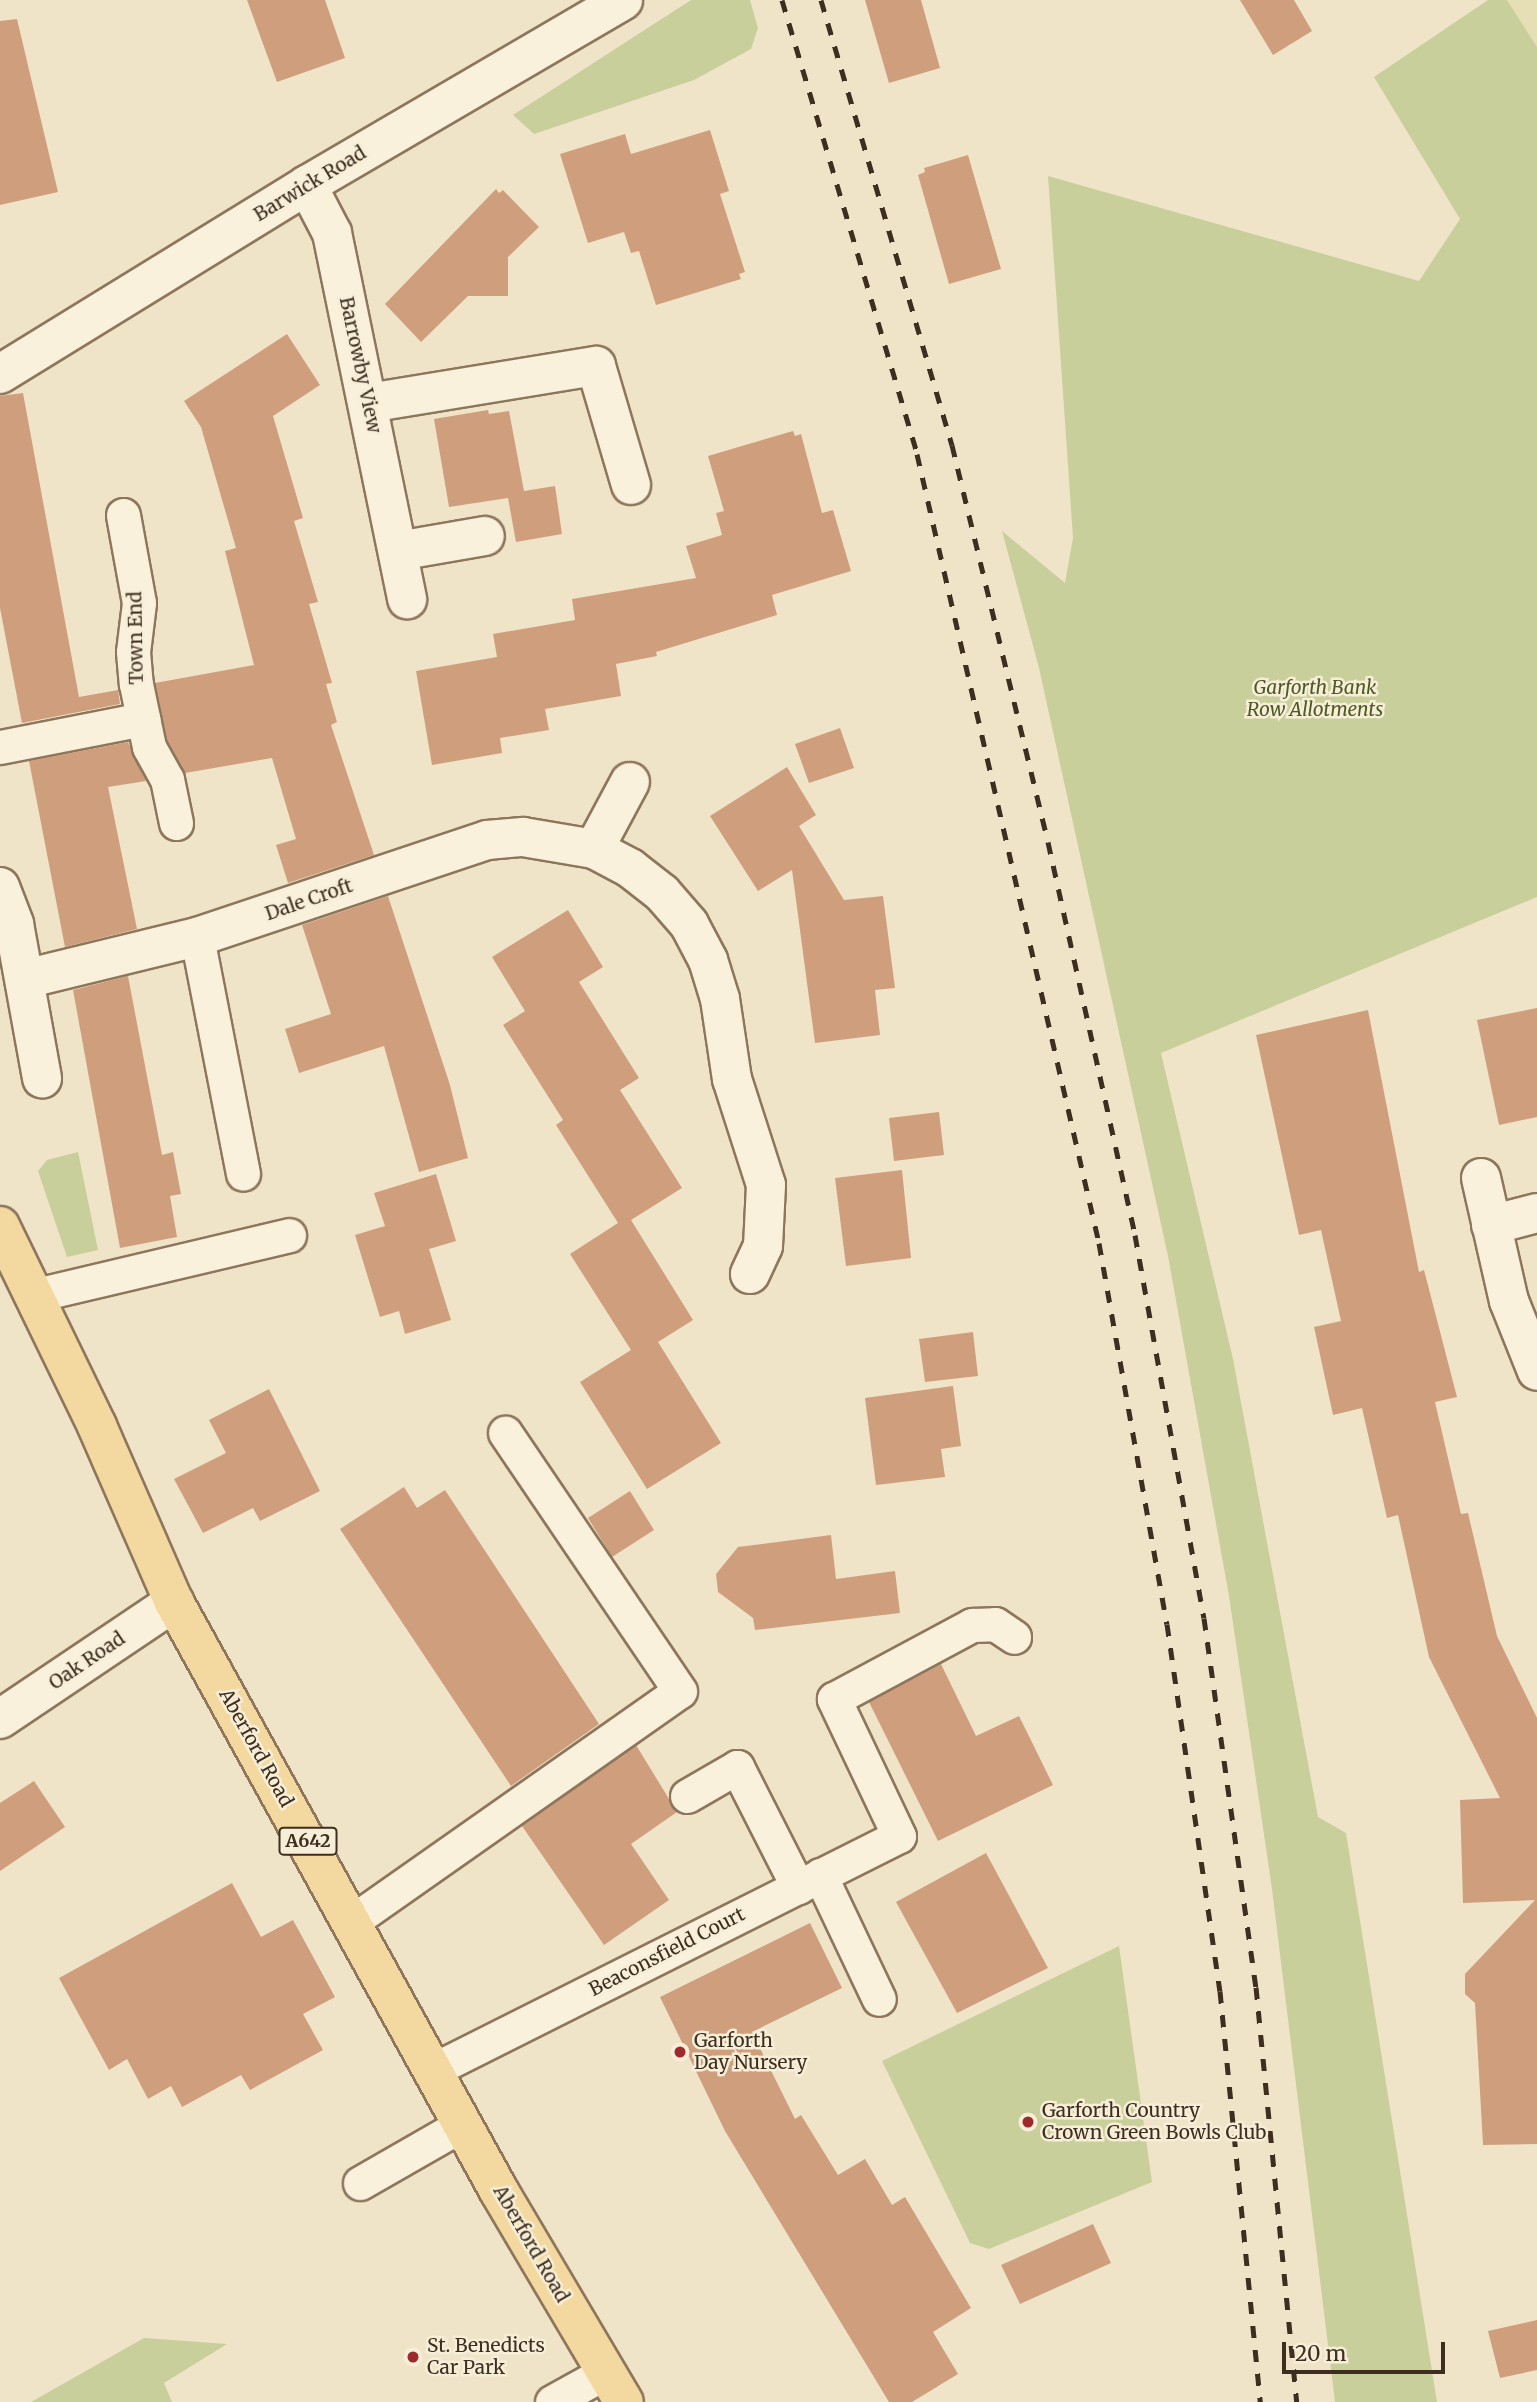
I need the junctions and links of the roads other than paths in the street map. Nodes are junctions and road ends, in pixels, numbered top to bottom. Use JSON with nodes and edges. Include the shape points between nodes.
{"nodes":[{"id":1,"x":623,"y":0,"type":"edge"},
{"id":2,"x":307,"y":184,"type":"junction"},
{"id":3,"x":0,"y":374,"type":"edge"},
{"id":4,"x":369,"y":403,"type":"junction"},
{"id":5,"x":631,"y":485,"type":"dead end"},
{"id":6,"x":123,"y":515,"type":"dead end"},
{"id":7,"x":485,"y":536,"type":"dead end"},
{"id":8,"x":398,"y":551,"type":"junction"},
{"id":9,"x":407,"y":599,"type":"dead end"},
{"id":10,"x":143,"y":719,"type":"junction"},
{"id":11,"x":0,"y":747,"type":"edge"},
{"id":12,"x":631,"y":782,"type":"dead end"},
{"id":13,"x":176,"y":823,"type":"dead end"},
{"id":14,"x":594,"y":849,"type":"junction"},
{"id":15,"x":0,"y":887,"type":"edge"},
{"id":16,"x":197,"y":937,"type":"junction"},
{"id":17,"x":25,"y":979,"type":"junction"},
{"id":18,"x":42,"y":1078,"type":"dead end"},
{"id":19,"x":243,"y":1174,"type":"dead end"},
{"id":20,"x":1481,"y":1178,"type":"dead end"},
{"id":21,"x":1537,"y":1213,"type":"edge"},
{"id":22,"x":1491,"y":1225,"type":"junction"},
{"id":23,"x":0,"y":1226,"type":"edge"},
{"id":24,"x":289,"y":1235,"type":"dead end"},
{"id":25,"x":750,"y":1274,"type":"dead end"},
{"id":26,"x":36,"y":1295,"type":"junction"},
{"id":27,"x":1537,"y":1371,"type":"edge"},
{"id":28,"x":505,"y":1433,"type":"dead end"},
{"id":29,"x":174,"y":1602,"type":"junction"},
{"id":30,"x":1014,"y":1637,"type":"dead end"},
{"id":31,"x":0,"y":1719,"type":"edge"},
{"id":32,"x":687,"y":1796,"type":"dead end"},
{"id":33,"x":809,"y":1881,"type":"junction"},
{"id":34,"x":354,"y":1920,"type":"junction"},
{"id":35,"x":879,"y":1999,"type":"dead end"},
{"id":36,"x":435,"y":2069,"type":"junction"},
{"id":37,"x":463,"y":2124,"type":"junction"},
{"id":38,"x":360,"y":2183,"type":"dead end"},
{"id":39,"x":615,"y":2392,"type":"edge"},
{"id":40,"x":552,"y":2402,"type":"edge"}],
"edges":[{"from":1,"to":2,"type":"street","name":"Barwick Road"},
{"from":2,"to":3,"type":"street","name":"Barwick Road"},
{"from":2,"to":4,"type":"street","name":"Barrowby View","via":[[332,233]]},
{"from":4,"to":5,"type":"street","via":[[596,366]]},
{"from":4,"to":8,"type":"street","name":"Barrowby View"},
{"from":6,"to":10,"type":"lane","name":"Town End","via":[[139,603],[133,652]]},
{"from":7,"to":8,"type":"street"},
{"from":8,"to":9,"type":"street","name":"Barrowby View"},
{"from":10,"to":11,"type":"lane"},
{"from":10,"to":13,"type":"lane","name":"Town End","via":[[149,747],[167,779]]},
{"from":12,"to":14,"type":"street"},
{"from":14,"to":16,"type":"street","name":"Dale Croft","via":[[547,839],[487,840]]},
{"from":14,"to":25,"type":"street","name":"Dale Croft","via":[[630,868],[662,893],[689,924],[708,960],[720,999],[732,1079],[766,1185],[763,1246]]},
{"from":15,"to":17,"type":"street","via":[[14,924]]},
{"from":16,"to":17,"type":"street","name":"Dale Croft"},
{"from":16,"to":19,"type":"lane"},
{"from":17,"to":18,"type":"street"},
{"from":20,"to":22,"type":"street"},
{"from":21,"to":22,"type":"street"},
{"from":22,"to":27,"type":"street","via":[[1508,1301]]},
{"from":23,"to":26,"type":"main road","name":"Aberford Road","number":"A642"},
{"from":24,"to":26,"type":"lane"},
{"from":26,"to":29,"type":"main road","name":"Aberford Road","number":"A642"},
{"from":28,"to":34,"type":"lane","via":[[680,1691]]},
{"from":29,"to":31,"type":"street","name":"Oak Road"},
{"from":29,"to":34,"type":"main road","name":"Aberford Road","number":"A642"},
{"from":30,"to":33,"type":"lane","name":"Beaconsfield Court","via":[[995,1624],[972,1625],[834,1699],[899,1836]]},
{"from":32,"to":33,"type":"lane","via":[[737,1767]]},
{"from":33,"to":35,"type":"lane"},
{"from":33,"to":36,"type":"lane","name":"Beaconsfield Court"},
{"from":34,"to":36,"type":"main road","name":"Aberford Road","number":"A642"},
{"from":36,"to":37,"type":"main road","name":"Aberford Road","number":"A642"},
{"from":37,"to":38,"type":"lane"},
{"from":37,"to":39,"type":"main road","name":"Aberford Road","number":"A642"},
{"from":39,"to":40,"type":"lane"}]}
